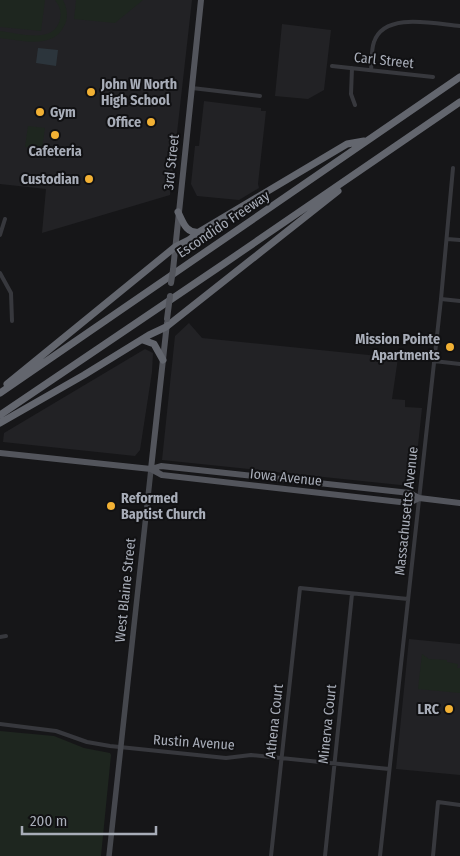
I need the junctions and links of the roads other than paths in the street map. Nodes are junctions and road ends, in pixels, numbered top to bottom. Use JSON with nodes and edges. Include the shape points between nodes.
{"nodes":[{"id":1,"x":201,"y":0,"type":"edge"},
{"id":2,"x":460,"y":26,"type":"edge"},
{"id":3,"x":332,"y":66,"type":"dead end"},
{"id":4,"x":352,"y":68,"type":"junction"},
{"id":5,"x":371,"y":70,"type":"junction"},
{"id":6,"x":433,"y":77,"type":"dead end"},
{"id":7,"x":460,"y":77,"type":"edge"},
{"id":8,"x":192,"y":88,"type":"junction"},
{"id":9,"x":260,"y":96,"type":"dead end"},
{"id":10,"x":460,"y":102,"type":"edge"},
{"id":11,"x":355,"y":105,"type":"dead end"},
{"id":12,"x":369,"y":140,"type":"junction"},
{"id":13,"x":383,"y":155,"type":"junction"},
{"id":14,"x":453,"y":168,"type":"dead end"},
{"id":15,"x":178,"y":212,"type":"junction"},
{"id":16,"x":5,"y":219,"type":"dead end"},
{"id":17,"x":199,"y":232,"type":"junction"},
{"id":18,"x":0,"y":235,"type":"edge"},
{"id":19,"x":447,"y":239,"type":"junction"},
{"id":20,"x":460,"y":240,"type":"edge"},
{"id":21,"x":175,"y":251,"type":"junction"},
{"id":22,"x":0,"y":273,"type":"edge"},
{"id":23,"x":440,"y":299,"type":"junction"},
{"id":24,"x":460,"y":301,"type":"edge"},
{"id":25,"x":12,"y":321,"type":"dead end"},
{"id":26,"x":166,"y":327,"type":"junction"},
{"id":27,"x":143,"y":340,"type":"junction"},
{"id":28,"x":163,"y":360,"type":"junction"},
{"id":29,"x":434,"y":361,"type":"junction"},
{"id":30,"x":460,"y":364,"type":"edge"},
{"id":31,"x":0,"y":389,"type":"edge"},
{"id":32,"x":0,"y":393,"type":"edge"},
{"id":33,"x":0,"y":415,"type":"edge"},
{"id":34,"x":0,"y":423,"type":"edge"},
{"id":35,"x":0,"y":453,"type":"edge"},
{"id":36,"x":151,"y":469,"type":"junction"},
{"id":37,"x":419,"y":498,"type":"junction"},
{"id":38,"x":460,"y":503,"type":"edge"},
{"id":39,"x":352,"y":594,"type":"junction"},
{"id":40,"x":408,"y":599,"type":"junction"},
{"id":41,"x":6,"y":636,"type":"dead end"},
{"id":42,"x":0,"y":637,"type":"edge"},
{"id":43,"x":0,"y":724,"type":"edge"},
{"id":44,"x":121,"y":746,"type":"junction"},
{"id":45,"x":281,"y":758,"type":"junction"},
{"id":46,"x":334,"y":764,"type":"junction"},
{"id":47,"x":389,"y":769,"type":"junction"},
{"id":48,"x":460,"y":805,"type":"edge"},
{"id":49,"x":109,"y":856,"type":"edge"},
{"id":50,"x":271,"y":856,"type":"edge"},
{"id":51,"x":325,"y":856,"type":"edge"},
{"id":52,"x":380,"y":856,"type":"edge"},
{"id":53,"x":433,"y":856,"type":"edge"}],
"edges":[{"from":1,"to":8,"type":"main road","name":"3rd Street"},
{"from":2,"to":5,"type":"street","via":[[415,22],[392,24],[374,42]]},
{"from":3,"to":4,"type":"street","name":"Carl Street"},
{"from":4,"to":5,"type":"street","name":"Carl Street"},
{"from":4,"to":11,"type":"street","via":[[351,94]]},
{"from":5,"to":6,"type":"street","name":"Carl Street"},
{"from":7,"to":12,"type":"highway","name":"Escondido Freeway"},
{"from":8,"to":9,"type":"street"},
{"from":8,"to":15,"type":"main road","name":"3rd Street"},
{"from":10,"to":13,"type":"highway"},
{"from":12,"to":17,"type":"highway","via":[[347,144]]},
{"from":12,"to":32,"type":"highway","name":"Escondido Freeway"},
{"from":13,"to":26,"type":"highway"},
{"from":13,"to":33,"type":"highway"},
{"from":14,"to":19,"type":"street","name":"Massachusetts Avenue"},
{"from":15,"to":17,"type":"highway","via":[[187,229]]},
{"from":15,"to":21,"type":"main road","name":"3rd Street"},
{"from":16,"to":18,"type":"street"},
{"from":17,"to":21,"type":"highway"},
{"from":19,"to":20,"type":"street"},
{"from":19,"to":23,"type":"street","name":"Massachusetts Avenue"},
{"from":21,"to":26,"type":"main road","name":"3rd Street","bridge":true},
{"from":21,"to":31,"type":"highway"},
{"from":22,"to":25,"type":"street","via":[[10,293]]},
{"from":23,"to":24,"type":"street"},
{"from":23,"to":29,"type":"street","name":"Massachusetts Avenue"},
{"from":26,"to":27,"type":"highway"},
{"from":26,"to":28,"type":"main road","name":"West Blaine Street"},
{"from":27,"to":28,"type":"highway","via":[[154,344]]},
{"from":27,"to":34,"type":"highway"},
{"from":28,"to":36,"type":"main road","name":"West Blaine Street"},
{"from":29,"to":30,"type":"street"},
{"from":29,"to":37,"type":"street","name":"Massachusetts Avenue"},
{"from":35,"to":36,"type":"main road","name":"Iowa Avenue"},
{"from":36,"to":37,"type":"main road","name":"Iowa Avenue","via":[[162,466],[410,493]]},
{"from":36,"to":44,"type":"main road","name":"West Blaine Street"},
{"from":37,"to":38,"type":"main road","name":"Iowa Avenue"},
{"from":37,"to":40,"type":"street","name":"Massachusetts Avenue"},
{"from":39,"to":40,"type":"street"},
{"from":39,"to":45,"type":"street","name":"Athena Court","via":[[300,588]]},
{"from":39,"to":46,"type":"street","name":"Minerva Court"},
{"from":40,"to":47,"type":"street","name":"Massachusetts Avenue"},
{"from":41,"to":42,"type":"street"},
{"from":43,"to":44,"type":"street","name":"Rustin Avenue","via":[[56,730],[87,742]]},
{"from":44,"to":45,"type":"street","name":"Rustin Avenue","via":[[226,758],[251,755]]},
{"from":44,"to":49,"type":"main road","name":"West Blaine Street"},
{"from":45,"to":46,"type":"street","name":"Rustin Avenue"},
{"from":45,"to":50,"type":"street","name":"Athena Court"},
{"from":46,"to":47,"type":"street","name":"Rustin Avenue"},
{"from":46,"to":51,"type":"street","name":"Minerva Court"},
{"from":47,"to":52,"type":"street","name":"Massachusetts Avenue"},
{"from":48,"to":53,"type":"street","via":[[438,802]]}]}
